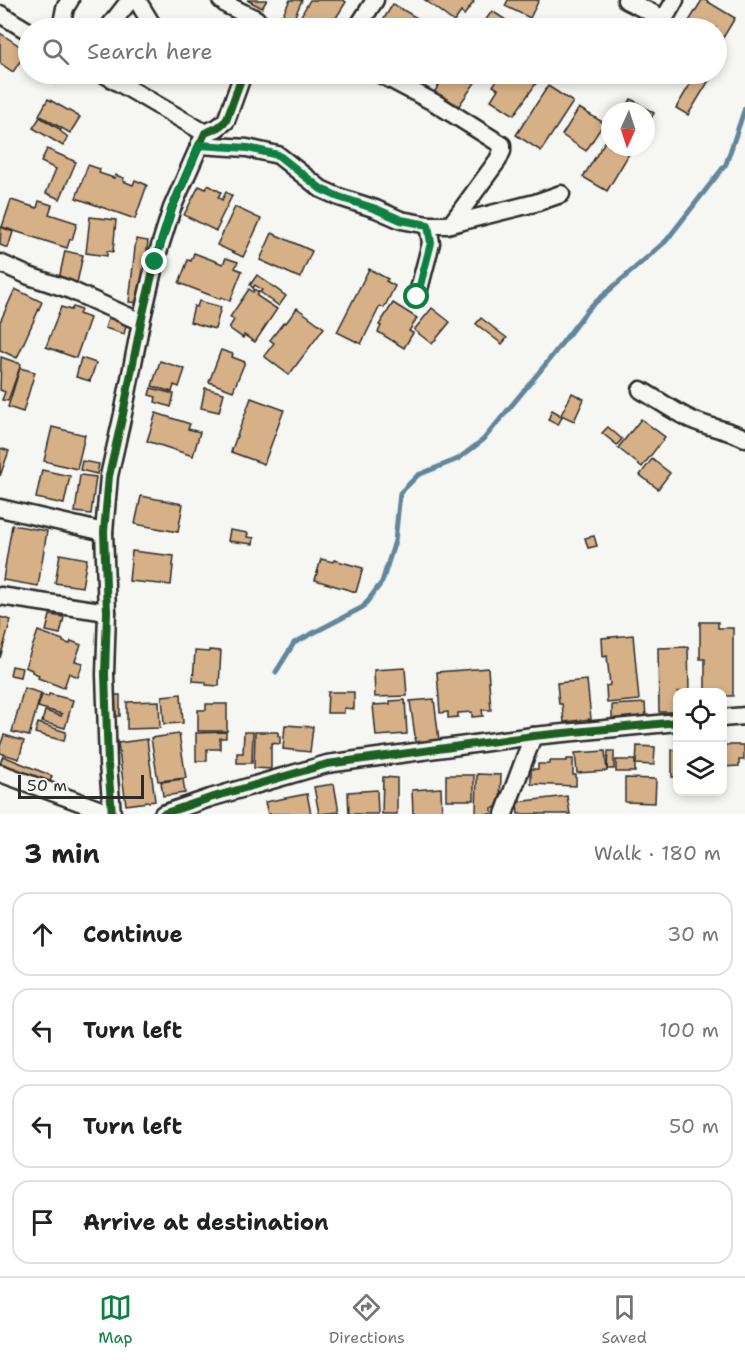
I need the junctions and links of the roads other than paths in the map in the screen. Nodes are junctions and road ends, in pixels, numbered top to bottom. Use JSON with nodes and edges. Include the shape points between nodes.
{"nodes":[{"id":1,"x":70,"y":0,"type":"edge"},
{"id":2,"x":130,"y":0,"type":"edge"},
{"id":3,"x":137,"y":0,"type":"edge"},
{"id":4,"x":221,"y":0,"type":"edge"},
{"id":5,"x":375,"y":0,"type":"edge"},
{"id":6,"x":626,"y":0,"type":"edge"},
{"id":7,"x":675,"y":0,"type":"edge"},
{"id":8,"x":0,"y":14,"type":"edge"},
{"id":9,"x":63,"y":18,"type":"edge"},
{"id":10,"x":116,"y":18,"type":"edge"},
{"id":11,"x":148,"y":18,"type":"edge"},
{"id":12,"x":256,"y":18,"type":"edge"},
{"id":13,"x":363,"y":18,"type":"edge"},
{"id":14,"x":18,"y":25,"type":"edge"},
{"id":15,"x":119,"y":84,"type":"edge"},
{"id":16,"x":239,"y":84,"type":"edge"},
{"id":17,"x":399,"y":84,"type":"edge"},
{"id":18,"x":202,"y":139,"type":"junction"},
{"id":19,"x":561,"y":195,"type":"dead end"},
{"id":20,"x":452,"y":224,"type":"junction"},
{"id":21,"x":428,"y":225,"type":"junction"},
{"id":22,"x":0,"y":263,"type":"edge"},
{"id":23,"x":417,"y":297,"type":"dead end"},
{"id":24,"x":141,"y":322,"type":"junction"},
{"id":25,"x":641,"y":390,"type":"dead end"},
{"id":26,"x":745,"y":438,"type":"edge"},
{"id":27,"x":0,"y":508,"type":"edge"},
{"id":28,"x":104,"y":532,"type":"junction"},
{"id":29,"x":0,"y":597,"type":"edge"},
{"id":30,"x":107,"y":612,"type":"junction"},
{"id":31,"x":745,"y":716,"type":"edge"},
{"id":32,"x":727,"y":718,"type":"edge"},
{"id":33,"x":673,"y":722,"type":"edge"},
{"id":34,"x":533,"y":736,"type":"junction"},
{"id":35,"x":0,"y":773,"type":"edge"},
{"id":36,"x":112,"y":814,"type":"edge"},
{"id":37,"x":164,"y":814,"type":"edge"},
{"id":38,"x":504,"y":814,"type":"edge"}],
"edges":[{"from":1,"to":9,"type":"street"},
{"from":2,"to":10,"type":"street"},
{"from":3,"to":11,"type":"street"},
{"from":4,"to":12,"type":"street"},
{"from":5,"to":13,"type":"street"},
{"from":6,"to":7,"type":"street","via":[[660,17],[667,14]]},
{"from":8,"to":14,"type":"street"},
{"from":15,"to":18,"type":"street"},
{"from":16,"to":18,"type":"street","via":[[226,121]]},
{"from":17,"to":20,"type":"street","via":[[502,145],[498,160]]},
{"from":18,"to":21,"type":"street","via":[[278,155],[321,189],[401,220]]},
{"from":18,"to":24,"type":"street","via":[[172,208]]},
{"from":19,"to":20,"type":"street"},
{"from":20,"to":21,"type":"street"},
{"from":21,"to":23,"type":"street","via":[[431,243]]},
{"from":22,"to":24,"type":"street"},
{"from":24,"to":28,"type":"street","via":[[109,476]]},
{"from":25,"to":26,"type":"street","via":[[687,417]]},
{"from":27,"to":28,"type":"street"},
{"from":28,"to":30,"type":"street"},
{"from":29,"to":30,"type":"street"},
{"from":30,"to":36,"type":"street","via":[[105,674]]},
{"from":31,"to":32,"type":"street"},
{"from":33,"to":34,"type":"street"},
{"from":34,"to":37,"type":"street","via":[[327,764]]},
{"from":34,"to":38,"type":"street"},
{"from":35,"to":36,"type":"street"}]}
